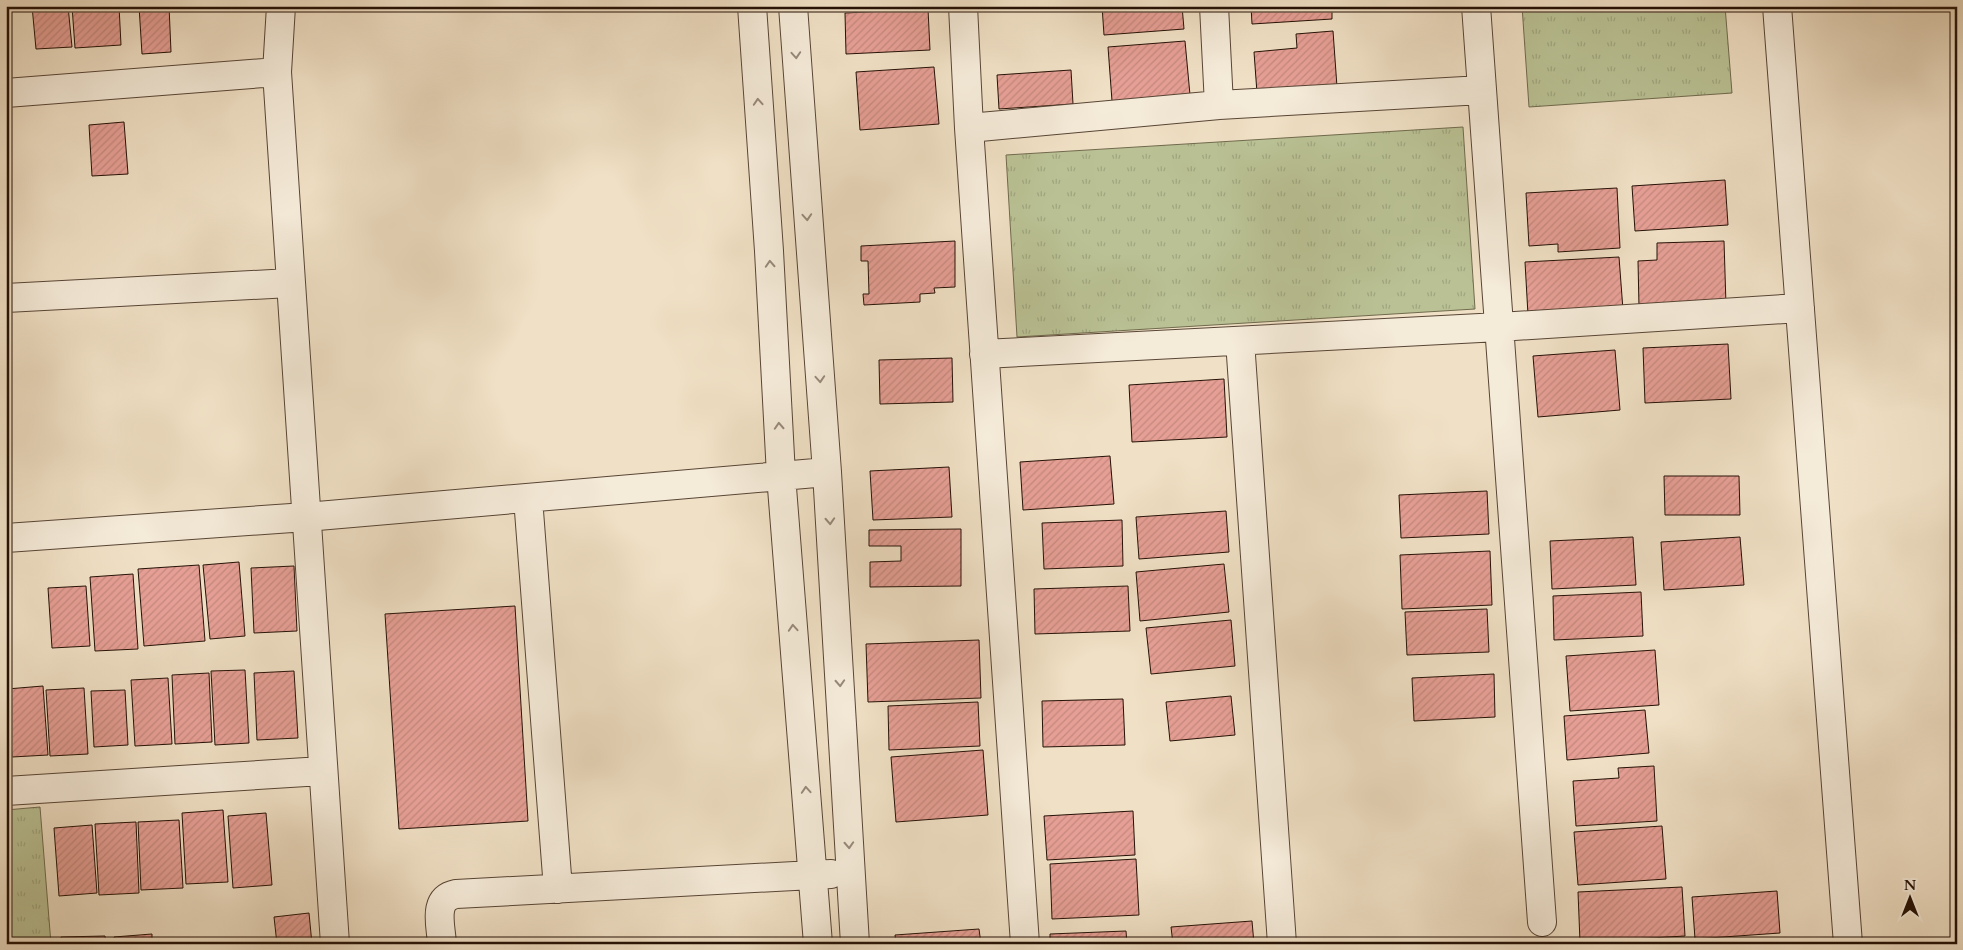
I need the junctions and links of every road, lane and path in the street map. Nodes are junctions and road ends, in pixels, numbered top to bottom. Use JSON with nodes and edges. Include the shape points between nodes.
{"nodes":[{"id":1,"x":281,"y":6,"type":"edge"},
{"id":2,"x":752,"y":6,"type":"edge"},
{"id":3,"x":793,"y":6,"type":"edge"},
{"id":4,"x":963,"y":6,"type":"edge"},
{"id":5,"x":1214,"y":6,"type":"edge"},
{"id":6,"x":1476,"y":6,"type":"edge"},
{"id":7,"x":1777,"y":6,"type":"edge"},
{"id":8,"x":277,"y":72,"type":"junction"},
{"id":9,"x":1482,"y":90,"type":"junction"},
{"id":10,"x":6,"y":93,"type":"edge"},
{"id":11,"x":1219,"y":105,"type":"junction"},
{"id":12,"x":969,"y":128,"type":"junction"},
{"id":13,"x":290,"y":283,"type":"junction"},
{"id":14,"x":6,"y":298,"type":"edge"},
{"id":15,"x":1800,"y":308,"type":"junction"},
{"id":16,"x":1499,"y":327,"type":"junction"},
{"id":17,"x":1240,"y":341,"type":"junction"},
{"id":18,"x":984,"y":354,"type":"junction"},
{"id":19,"x":827,"y":472,"type":"junction"},
{"id":20,"x":782,"y":475,"type":"junction"},
{"id":21,"x":528,"y":498,"type":"junction"},
{"id":22,"x":306,"y":517,"type":"junction"},
{"id":23,"x":6,"y":538,"type":"edge"},
{"id":24,"x":322,"y":771,"type":"junction"},
{"id":25,"x":6,"y":791,"type":"edge"},
{"id":26,"x":812,"y":874,"type":"junction"},
{"id":27,"x":851,"y":874,"type":"junction"},
{"id":28,"x":558,"y":889,"type":"junction"},
{"id":29,"x":1542,"y":922,"type":"dead end"},
{"id":30,"x":335,"y":944,"type":"edge"},
{"id":31,"x":442,"y":944,"type":"edge"},
{"id":32,"x":818,"y":944,"type":"edge"},
{"id":33,"x":855,"y":944,"type":"edge"},
{"id":34,"x":1025,"y":944,"type":"edge"},
{"id":35,"x":1282,"y":944,"type":"edge"},
{"id":36,"x":1848,"y":944,"type":"edge"}],
"edges":[{"from":1,"to":8,"type":"street"},
{"from":20,"to":2,"type":"street","one_way":true},
{"from":3,"to":19,"type":"street","one_way":true},
{"from":4,"to":12,"type":"street"},
{"from":5,"to":11,"type":"street"},
{"from":6,"to":9,"type":"street"},
{"from":7,"to":15,"type":"street"},
{"from":8,"to":10,"type":"street"},
{"from":8,"to":13,"type":"street"},
{"from":9,"to":11,"type":"street"},
{"from":9,"to":16,"type":"street"},
{"from":11,"to":12,"type":"street"},
{"from":12,"to":18,"type":"street"},
{"from":13,"to":14,"type":"street"},
{"from":13,"to":22,"type":"street"},
{"from":15,"to":16,"type":"street"},
{"from":15,"to":36,"type":"street"},
{"from":16,"to":17,"type":"street"},
{"from":16,"to":29,"type":"street"},
{"from":17,"to":18,"type":"street"},
{"from":17,"to":35,"type":"street"},
{"from":18,"to":34,"type":"street"},
{"from":19,"to":20,"type":"street"},
{"from":19,"to":27,"type":"street","one_way":true},
{"from":20,"to":21,"type":"street"},
{"from":26,"to":20,"type":"street","one_way":true},
{"from":21,"to":22,"type":"street"},
{"from":21,"to":28,"type":"street"},
{"from":22,"to":23,"type":"street"},
{"from":22,"to":24,"type":"street"},
{"from":24,"to":25,"type":"street"},
{"from":24,"to":30,"type":"street"},
{"from":26,"to":27,"type":"street"},
{"from":26,"to":28,"type":"street"},
{"from":26,"to":32,"type":"street"},
{"from":27,"to":33,"type":"street"},
{"from":28,"to":31,"type":"street","via":[[447,896],[439,909]]}]}
